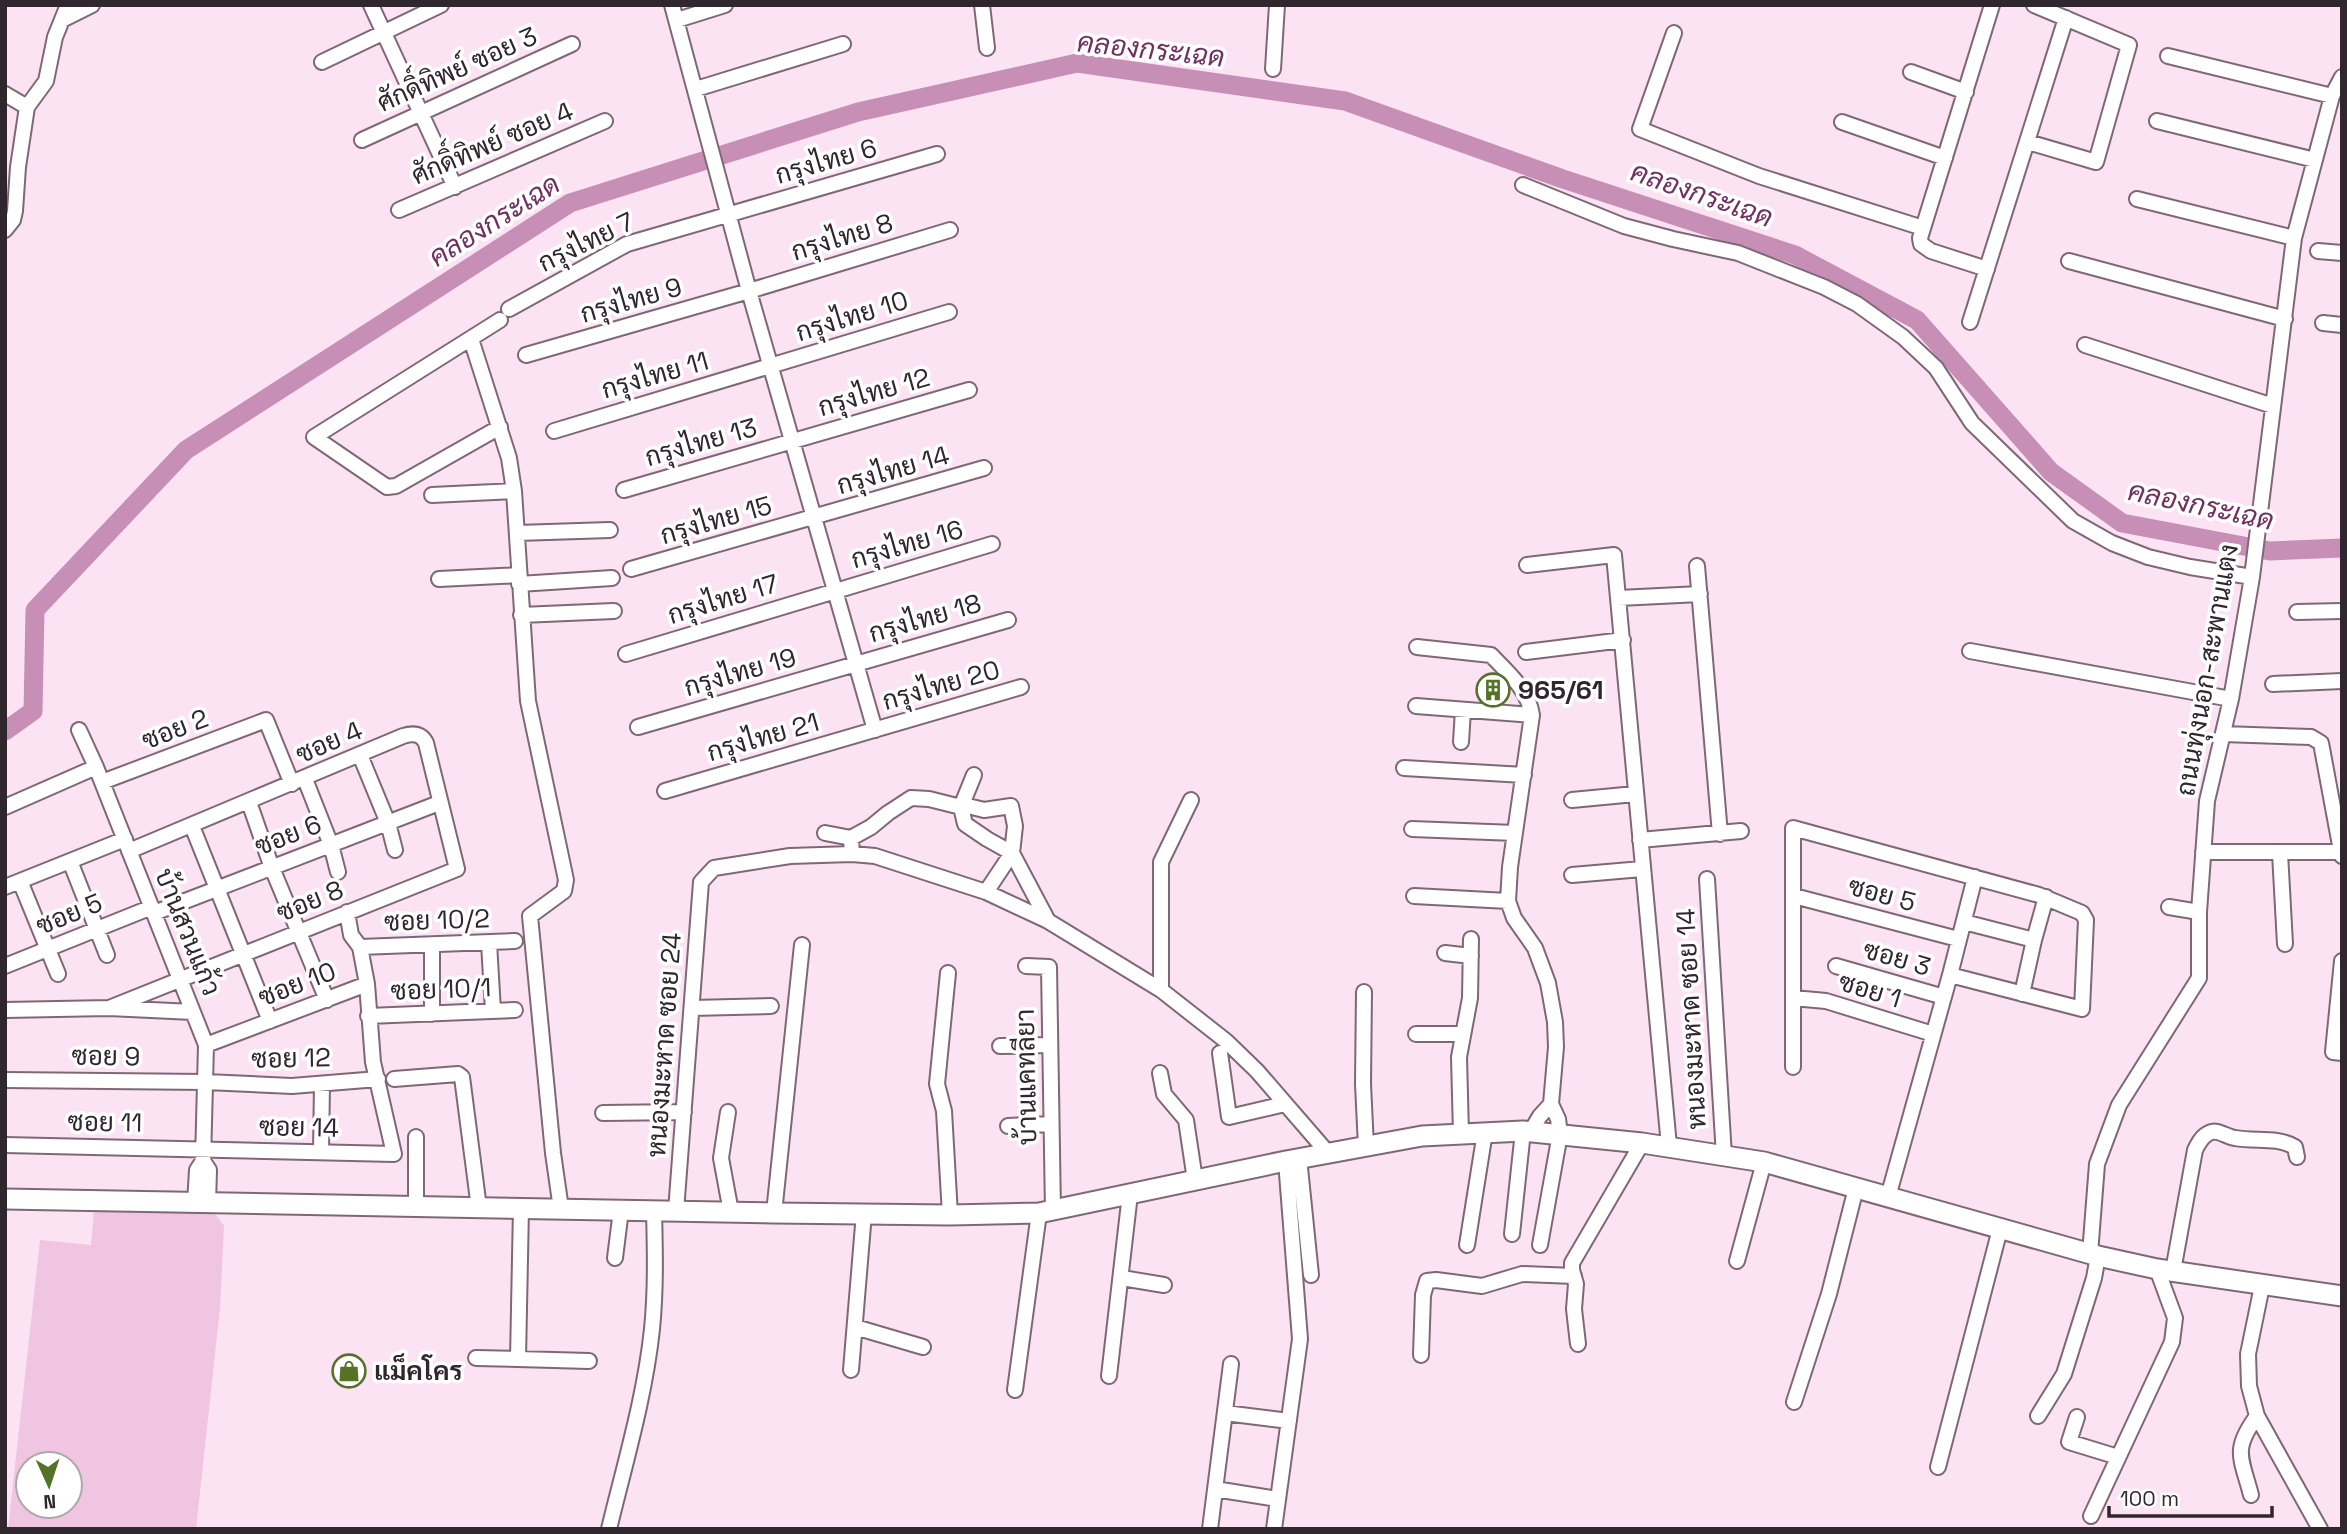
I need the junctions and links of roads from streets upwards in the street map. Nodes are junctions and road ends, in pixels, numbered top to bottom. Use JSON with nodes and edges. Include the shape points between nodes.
{"nodes":[{"id":1,"x":68,"y":5,"type":"edge"},
{"id":2,"x":92,"y":5,"type":"edge"},
{"id":3,"x":371,"y":5,"type":"edge"},
{"id":4,"x":441,"y":5,"type":"edge"},
{"id":5,"x":672,"y":5,"type":"edge"},
{"id":6,"x":725,"y":5,"type":"edge"},
{"id":7,"x":982,"y":5,"type":"edge"},
{"id":8,"x":1277,"y":5,"type":"edge"},
{"id":9,"x":1992,"y":5,"type":"edge"},
{"id":10,"x":2035,"y":5,"type":"edge"},
{"id":11,"x":2066,"y":18,"type":"junction"},
{"id":12,"x":62,"y":20,"type":"junction"},
{"id":13,"x":677,"y":20,"type":"junction"},
{"id":14,"x":382,"y":32,"type":"junction"},
{"id":15,"x":1674,"y":33,"type":"dead end"},
{"id":16,"x":572,"y":44,"type":"dead end"},
{"id":17,"x":843,"y":44,"type":"dead end"},
{"id":18,"x":987,"y":48,"type":"dead end"},
{"id":19,"x":2168,"y":57,"type":"dead end"},
{"id":20,"x":322,"y":62,"type":"dead end"},
{"id":21,"x":1273,"y":69,"type":"dead end"},
{"id":22,"x":1911,"y":72,"type":"dead end"},
{"id":23,"x":2342,"y":77,"type":"edge"},
{"id":24,"x":696,"y":89,"type":"junction"},
{"id":25,"x":1966,"y":92,"type":"junction"},
{"id":26,"x":5,"y":94,"type":"edge"},
{"id":27,"x":2332,"y":96,"type":"junction"},
{"id":28,"x":27,"y":107,"type":"junction"},
{"id":29,"x":421,"y":111,"type":"junction"},
{"id":30,"x":605,"y":121,"type":"dead end"},
{"id":31,"x":2157,"y":121,"type":"dead end"},
{"id":32,"x":1842,"y":122,"type":"dead end"},
{"id":33,"x":362,"y":140,"type":"dead end"},
{"id":34,"x":2028,"y":142,"type":"junction"},
{"id":35,"x":937,"y":154,"type":"dead end"},
{"id":36,"x":1945,"y":158,"type":"junction"},
{"id":37,"x":2315,"y":160,"type":"junction"},
{"id":38,"x":11,"y":168,"type":"edge"},
{"id":39,"x":1523,"y":185,"type":"dead end"},
{"id":40,"x":455,"y":187,"type":"junction"},
{"id":41,"x":2137,"y":199,"type":"dead end"},
{"id":42,"x":399,"y":210,"type":"dead end"},
{"id":43,"x":728,"y":215,"type":"junction"},
{"id":44,"x":1923,"y":228,"type":"junction"},
{"id":45,"x":5,"y":230,"type":"edge"},
{"id":46,"x":950,"y":230,"type":"dead end"},
{"id":47,"x":2294,"y":237,"type":"junction"},
{"id":48,"x":2318,"y":251,"type":"dead end"},
{"id":49,"x":2342,"y":253,"type":"edge"},
{"id":50,"x":2069,"y":261,"type":"dead end"},
{"id":51,"x":1987,"y":269,"type":"junction"},
{"id":52,"x":749,"y":291,"type":"junction"},
{"id":53,"x":949,"y":312,"type":"dead end"},
{"id":54,"x":2285,"y":319,"type":"junction"},
{"id":55,"x":1970,"y":323,"type":"dead end"},
{"id":56,"x":2323,"y":323,"type":"dead end"},
{"id":57,"x":2342,"y":325,"type":"edge"},
{"id":58,"x":471,"y":339,"type":"junction"},
{"id":59,"x":2085,"y":345,"type":"dead end"},
{"id":60,"x":526,"y":355,"type":"dead end"},
{"id":61,"x":771,"y":367,"type":"junction"},
{"id":62,"x":969,"y":390,"type":"dead end"},
{"id":63,"x":2273,"y":406,"type":"junction"},
{"id":64,"x":500,"y":427,"type":"junction"},
{"id":65,"x":554,"y":431,"type":"dead end"},
{"id":66,"x":793,"y":441,"type":"junction"},
{"id":67,"x":984,"y":468,"type":"dead end"},
{"id":68,"x":624,"y":489,"type":"dead end"},
{"id":69,"x":514,"y":491,"type":"junction"},
{"id":70,"x":432,"y":495,"type":"dead end"},
{"id":71,"x":815,"y":518,"type":"junction"},
{"id":72,"x":610,"y":530,"type":"dead end"},
{"id":73,"x":517,"y":533,"type":"junction"},
{"id":74,"x":992,"y":544,"type":"dead end"},
{"id":75,"x":1527,"y":565,"type":"dead end"},
{"id":76,"x":1698,"y":566,"type":"dead end"},
{"id":77,"x":631,"y":569,"type":"dead end"},
{"id":78,"x":2253,"y":573,"type":"junction"},
{"id":79,"x":612,"y":578,"type":"dead end"},
{"id":80,"x":439,"y":579,"type":"dead end"},
{"id":81,"x":519,"y":579,"type":"junction"},
{"id":82,"x":835,"y":590,"type":"junction"},
{"id":83,"x":1700,"y":594,"type":"junction"},
{"id":84,"x":1619,"y":598,"type":"junction"},
{"id":85,"x":614,"y":611,"type":"dead end"},
{"id":86,"x":2342,"y":611,"type":"edge"},
{"id":87,"x":2297,"y":612,"type":"dead end"},
{"id":88,"x":521,"y":615,"type":"junction"},
{"id":89,"x":1008,"y":620,"type":"dead end"},
{"id":90,"x":1622,"y":640,"type":"junction"},
{"id":91,"x":1417,"y":647,"type":"dead end"},
{"id":92,"x":1970,"y":651,"type":"dead end"},
{"id":93,"x":1526,"y":652,"type":"dead end"},
{"id":94,"x":626,"y":654,"type":"dead end"},
{"id":95,"x":855,"y":664,"type":"junction"},
{"id":96,"x":2342,"y":681,"type":"edge"},
{"id":97,"x":2273,"y":684,"type":"dead end"},
{"id":98,"x":1021,"y":687,"type":"dead end"},
{"id":99,"x":2231,"y":699,"type":"junction"},
{"id":100,"x":1416,"y":706,"type":"dead end"},
{"id":101,"x":1463,"y":710,"type":"junction"},
{"id":102,"x":1532,"y":715,"type":"junction"},
{"id":103,"x":638,"y":727,"type":"dead end"},
{"id":104,"x":79,"y":730,"type":"dead end"},
{"id":105,"x":875,"y":730,"type":"junction"},
{"id":106,"x":2223,"y":734,"type":"junction"},
{"id":107,"x":1461,"y":742,"type":"dead end"},
{"id":108,"x":360,"y":755,"type":"junction"},
{"id":109,"x":96,"y":767,"type":"junction"},
{"id":110,"x":1404,"y":768,"type":"dead end"},
{"id":111,"x":974,"y":775,"type":"dead end"},
{"id":112,"x":1524,"y":775,"type":"junction"},
{"id":113,"x":102,"y":782,"type":"junction"},
{"id":114,"x":299,"y":782,"type":"junction"},
{"id":115,"x":665,"y":791,"type":"dead end"},
{"id":116,"x":1635,"y":794,"type":"junction"},
{"id":117,"x":1191,"y":800,"type":"dead end"},
{"id":118,"x":1572,"y":800,"type":"dead end"},
{"id":119,"x":249,"y":802,"type":"junction"},
{"id":120,"x":439,"y":803,"type":"junction"},
{"id":121,"x":5,"y":807,"type":"edge"},
{"id":122,"x":961,"y":807,"type":"junction"},
{"id":123,"x":388,"y":823,"type":"junction"},
{"id":124,"x":192,"y":826,"type":"junction"},
{"id":125,"x":1412,"y":829,"type":"dead end"},
{"id":126,"x":1741,"y":831,"type":"dead end"},
{"id":127,"x":825,"y":833,"type":"dead end"},
{"id":128,"x":1515,"y":833,"type":"junction"},
{"id":129,"x":1720,"y":834,"type":"junction"},
{"id":130,"x":850,"y":838,"type":"junction"},
{"id":131,"x":1640,"y":840,"type":"junction"},
{"id":132,"x":127,"y":845,"type":"junction"},
{"id":133,"x":331,"y":845,"type":"junction"},
{"id":134,"x":395,"y":850,"type":"dead end"},
{"id":135,"x":2203,"y":852,"type":"junction"},
{"id":136,"x":1012,"y":853,"type":"junction"},
{"id":137,"x":2280,"y":853,"type":"junction"},
{"id":138,"x":852,"y":854,"type":"junction"},
{"id":139,"x":2342,"y":854,"type":"edge"},
{"id":140,"x":70,"y":861,"type":"junction"},
{"id":141,"x":272,"y":868,"type":"junction"},
{"id":142,"x":457,"y":869,"type":"joint"},
{"id":143,"x":1642,"y":869,"type":"junction"},
{"id":144,"x":338,"y":872,"type":"dead end"},
{"id":145,"x":1572,"y":875,"type":"dead end"},
{"id":146,"x":1975,"y":877,"type":"junction"},
{"id":147,"x":1707,"y":879,"type":"dead end"},
{"id":148,"x":20,"y":881,"type":"junction"},
{"id":149,"x":5,"y":887,"type":"edge"},
{"id":150,"x":218,"y":889,"type":"junction"},
{"id":151,"x":986,"y":892,"type":"junction"},
{"id":152,"x":1414,"y":896,"type":"dead end"},
{"id":153,"x":1794,"y":896,"type":"junction"},
{"id":154,"x":2046,"y":897,"type":"junction"},
{"id":155,"x":1508,"y":901,"type":"junction"},
{"id":156,"x":2169,"y":907,"type":"dead end"},
{"id":157,"x":153,"y":910,"type":"junction"},
{"id":158,"x":347,"y":912,"type":"junction"},
{"id":159,"x":2199,"y":912,"type":"junction"},
{"id":160,"x":1048,"y":921,"type":"junction"},
{"id":161,"x":1964,"y":922,"type":"junction"},
{"id":162,"x":97,"y":929,"type":"junction"},
{"id":163,"x":299,"y":932,"type":"junction"},
{"id":164,"x":1471,"y":939,"type":"dead end"},
{"id":165,"x":1958,"y":939,"type":"junction"},
{"id":166,"x":2034,"y":940,"type":"junction"},
{"id":167,"x":515,"y":941,"type":"dead end"},
{"id":168,"x":489,"y":943,"type":"junction"},
{"id":169,"x":2285,"y":944,"type":"dead end"},
{"id":170,"x":432,"y":945,"type":"junction"},
{"id":171,"x":802,"y":945,"type":"dead end"},
{"id":172,"x":360,"y":947,"type":"junction"},
{"id":173,"x":49,"y":948,"type":"junction"},
{"id":174,"x":244,"y":953,"type":"junction"},
{"id":175,"x":1445,"y":953,"type":"dead end"},
{"id":176,"x":107,"y":955,"type":"dead end"},
{"id":177,"x":1471,"y":956,"type":"junction"},
{"id":178,"x":2342,"y":961,"type":"edge"},
{"id":179,"x":5,"y":966,"type":"edge"},
{"id":180,"x":1026,"y":966,"type":"dead end"},
{"id":181,"x":1836,"y":966,"type":"dead end"},
{"id":182,"x":948,"y":973,"type":"dead end"},
{"id":183,"x":58,"y":974,"type":"dead end"},
{"id":184,"x":1950,"y":975,"type":"junction"},
{"id":185,"x":180,"y":979,"type":"junction"},
{"id":186,"x":367,"y":984,"type":"junction"},
{"id":187,"x":1161,"y":990,"type":"junction"},
{"id":188,"x":1364,"y":992,"type":"dead end"},
{"id":189,"x":2022,"y":994,"type":"junction"},
{"id":190,"x":1944,"y":997,"type":"junction"},
{"id":191,"x":1793,"y":998,"type":"junction"},
{"id":192,"x":327,"y":1000,"type":"junction"},
{"id":193,"x":771,"y":1006,"type":"dead end"},
{"id":194,"x":109,"y":1008,"type":"junction"},
{"id":195,"x":692,"y":1008,"type":"junction"},
{"id":196,"x":5,"y":1010,"type":"edge"},
{"id":197,"x":515,"y":1010,"type":"dead end"},
{"id":198,"x":493,"y":1011,"type":"junction"},
{"id":199,"x":193,"y":1012,"type":"junction"},
{"id":200,"x":432,"y":1014,"type":"junction"},
{"id":201,"x":368,"y":1016,"type":"junction"},
{"id":202,"x":270,"y":1021,"type":"junction"},
{"id":203,"x":1416,"y":1034,"type":"dead end"},
{"id":204,"x":1463,"y":1034,"type":"junction"},
{"id":205,"x":1933,"y":1034,"type":"junction"},
{"id":206,"x":206,"y":1045,"type":"junction"},
{"id":207,"x":1050,"y":1045,"type":"junction"},
{"id":208,"x":1000,"y":1046,"type":"dead end"},
{"id":209,"x":1220,"y":1052,"type":"dead end"},
{"id":210,"x":2342,"y":1053,"type":"edge"},
{"id":211,"x":1793,"y":1067,"type":"dead end"},
{"id":212,"x":1160,"y":1073,"type":"dead end"},
{"id":213,"x":378,"y":1079,"type":"junction"},
{"id":214,"x":394,"y":1079,"type":"dead end"},
{"id":215,"x":5,"y":1080,"type":"edge"},
{"id":216,"x":206,"y":1082,"type":"junction"},
{"id":217,"x":322,"y":1084,"type":"junction"},
{"id":218,"x":1285,"y":1104,"type":"junction"},
{"id":219,"x":1551,"y":1104,"type":"junction"},
{"id":220,"x":684,"y":1112,"type":"junction"},
{"id":221,"x":728,"y":1112,"type":"dead end"},
{"id":222,"x":604,"y":1113,"type":"dead end"},
{"id":223,"x":1051,"y":1124,"type":"junction"},
{"id":224,"x":1008,"y":1126,"type":"dead end"},
{"id":225,"x":1527,"y":1131,"type":"junction"},
{"id":226,"x":1485,"y":1132,"type":"junction"},
{"id":227,"x":1461,"y":1133,"type":"junction"},
{"id":228,"x":1560,"y":1134,"type":"junction"},
{"id":229,"x":416,"y":1137,"type":"dead end"},
{"id":230,"x":1643,"y":1143,"type":"junction"},
{"id":231,"x":5,"y":1145,"type":"edge"},
{"id":232,"x":1669,"y":1146,"type":"junction"},
{"id":233,"x":1366,"y":1147,"type":"junction"},
{"id":234,"x":321,"y":1152,"type":"junction"},
{"id":235,"x":1328,"y":1153,"type":"junction"},
{"id":236,"x":203,"y":1155,"type":"junction"},
{"id":237,"x":1724,"y":1156,"type":"junction"},
{"id":238,"x":2297,"y":1157,"type":"dead end"},
{"id":239,"x":1293,"y":1160,"type":"junction"},
{"id":240,"x":1764,"y":1162,"type":"junction"},
{"id":241,"x":1195,"y":1180,"type":"junction"},
{"id":242,"x":1856,"y":1188,"type":"junction"},
{"id":243,"x":1130,"y":1194,"type":"junction"},
{"id":244,"x":1888,"y":1197,"type":"junction"},
{"id":245,"x":5,"y":1199,"type":"edge"},
{"id":246,"x":202,"y":1203,"type":"junction"},
{"id":247,"x":416,"y":1206,"type":"junction"},
{"id":248,"x":480,"y":1208,"type":"junction"},
{"id":249,"x":521,"y":1208,"type":"junction"},
{"id":250,"x":561,"y":1209,"type":"junction"},
{"id":251,"x":621,"y":1210,"type":"junction"},
{"id":252,"x":653,"y":1210,"type":"junction"},
{"id":253,"x":676,"y":1211,"type":"junction"},
{"id":254,"x":731,"y":1212,"type":"junction"},
{"id":255,"x":1046,"y":1212,"type":"junction"},
{"id":256,"x":774,"y":1213,"type":"junction"},
{"id":257,"x":864,"y":1213,"type":"junction"},
{"id":258,"x":950,"y":1215,"type":"junction"},
{"id":259,"x":2000,"y":1229,"type":"junction"},
{"id":260,"x":1512,"y":1234,"type":"dead end"},
{"id":261,"x":1467,"y":1245,"type":"dead end"},
{"id":262,"x":1540,"y":1245,"type":"dead end"},
{"id":263,"x":2094,"y":1255,"type":"junction"},
{"id":264,"x":615,"y":1258,"type":"dead end"},
{"id":265,"x":1737,"y":1261,"type":"dead end"},
{"id":266,"x":2165,"y":1270,"type":"junction"},
{"id":267,"x":1311,"y":1275,"type":"dead end"},
{"id":268,"x":1574,"y":1276,"type":"junction"},
{"id":269,"x":1122,"y":1278,"type":"junction"},
{"id":270,"x":1164,"y":1285,"type":"dead end"},
{"id":271,"x":2262,"y":1286,"type":"junction"},
{"id":272,"x":2342,"y":1296,"type":"edge"},
{"id":273,"x":855,"y":1327,"type":"junction"},
{"id":274,"x":1578,"y":1344,"type":"dead end"},
{"id":275,"x":923,"y":1347,"type":"dead end"},
{"id":276,"x":1422,"y":1355,"type":"dead end"},
{"id":277,"x":476,"y":1359,"type":"dead end"},
{"id":278,"x":518,"y":1359,"type":"junction"},
{"id":279,"x":589,"y":1361,"type":"dead end"},
{"id":280,"x":1231,"y":1364,"type":"dead end"},
{"id":281,"x":851,"y":1370,"type":"dead end"},
{"id":282,"x":1109,"y":1376,"type":"dead end"},
{"id":283,"x":1015,"y":1390,"type":"dead end"},
{"id":284,"x":1794,"y":1402,"type":"dead end"},
{"id":285,"x":1225,"y":1413,"type":"junction"},
{"id":286,"x":2038,"y":1416,"type":"dead end"},
{"id":287,"x":2077,"y":1416,"type":"dead end"},
{"id":288,"x":2257,"y":1416,"type":"junction"},
{"id":289,"x":1289,"y":1421,"type":"junction"},
{"id":290,"x":2118,"y":1457,"type":"junction"},
{"id":291,"x":1938,"y":1467,"type":"dead end"},
{"id":292,"x":1215,"y":1489,"type":"junction"},
{"id":293,"x":2251,"y":1495,"type":"dead end"},
{"id":294,"x":1278,"y":1499,"type":"junction"},
{"id":295,"x":2091,"y":1516,"type":"dead end"},
{"id":296,"x":609,"y":1529,"type":"edge"},
{"id":297,"x":1210,"y":1529,"type":"edge"},
{"id":298,"x":1274,"y":1529,"type":"edge"},
{"id":299,"x":2319,"y":1529,"type":"edge"}],
"edges":[{"from":1,"to":12,"type":"street"},
{"from":2,"to":12,"type":"street"},
{"from":3,"to":14,"type":"street"},
{"from":4,"to":14,"type":"street"},
{"from":5,"to":13,"type":"street"},
{"from":6,"to":13,"type":"street"},
{"from":7,"to":18,"type":"street"},
{"from":8,"to":21,"type":"street"},
{"from":9,"to":25,"type":"street"},
{"from":10,"to":11,"type":"street"},
{"from":11,"to":34,"type":"street"},
{"from":11,"to":34,"type":"street","via":[[2130,46],[2096,162]]},
{"from":12,"to":28,"type":"street","via":[[46,81]]},
{"from":13,"to":24,"type":"street"},
{"from":14,"to":20,"type":"street"},
{"from":14,"to":29,"type":"street"},
{"from":15,"to":44,"type":"street","via":[[1640,129],[1759,176]]},
{"from":16,"to":29,"type":"street","name":"ศักดิ์ทิพย์ ซอย 3"},
{"from":17,"to":24,"type":"street"},
{"from":19,"to":27,"type":"street"},
{"from":22,"to":25,"type":"street"},
{"from":23,"to":27,"type":"street","name":"ถนนทุ่งนอก-สะพานแตง"},
{"from":24,"to":43,"type":"street"},
{"from":25,"to":36,"type":"street"},
{"from":26,"to":28,"type":"street"},
{"from":27,"to":37,"type":"street","name":"ถนนทุ่งนอก-สะพานแตง"},
{"from":28,"to":38,"type":"street"},
{"from":29,"to":33,"type":"street","name":"ศักดิ์ทิพย์ ซอย 3"},
{"from":29,"to":40,"type":"street"},
{"from":30,"to":40,"type":"street","name":"ศักดิ์ทิพย์ ซอย 4"},
{"from":31,"to":37,"type":"street"},
{"from":32,"to":36,"type":"street"},
{"from":34,"to":51,"type":"street"},
{"from":35,"to":43,"type":"street","name":"กรุงไทย 6"},
{"from":36,"to":44,"type":"street"},
{"from":37,"to":47,"type":"street","name":"ถนนทุ่งนอก-สะพานแตง"},
{"from":38,"to":45,"type":"street","via":[[15,211]]},
{"from":39,"to":78,"type":"street","via":[[1624,226],[1738,253],[1857,304],[1936,368],[1972,423],[2073,521],[2148,557],[2190,568]]},
{"from":40,"to":42,"type":"street","name":"ศักดิ์ทิพย์ ซอย 4"},
{"from":41,"to":47,"type":"street"},
{"from":43,"to":52,"type":"street"},
{"from":43,"to":58,"type":"street","name":"กรุงไทย 7","via":[[627,244]]},
{"from":44,"to":51,"type":"street","via":[[1921,244],[1926,249]]},
{"from":46,"to":52,"type":"street","name":"กรุงไทย 8"},
{"from":47,"to":54,"type":"street","name":"ถนนทุ่งนอก-สะพานแตง"},
{"from":48,"to":49,"type":"street"},
{"from":50,"to":54,"type":"street"},
{"from":51,"to":55,"type":"street"},
{"from":52,"to":60,"type":"street","name":"กรุงไทย 9"},
{"from":52,"to":61,"type":"street"},
{"from":53,"to":61,"type":"street","name":"กรุงไทย 10"},
{"from":54,"to":63,"type":"street","name":"ถนนทุ่งนอก-สะพานแตง"},
{"from":56,"to":57,"type":"street"},
{"from":58,"to":64,"type":"street"},
{"from":58,"to":64,"type":"street","name":"กรุงไทย 7","via":[[314,437],[387,487]]},
{"from":59,"to":63,"type":"street"},
{"from":61,"to":65,"type":"street","name":"กรุงไทย 11"},
{"from":61,"to":66,"type":"street"},
{"from":62,"to":66,"type":"street","name":"กรุงไทย 12"},
{"from":63,"to":78,"type":"street","name":"ถนนทุ่งนอก-สะพานแตง"},
{"from":64,"to":69,"type":"street"},
{"from":66,"to":68,"type":"street","name":"กรุงไทย 13"},
{"from":66,"to":71,"type":"street"},
{"from":67,"to":71,"type":"street","name":"กรุงไทย 14"},
{"from":69,"to":70,"type":"street"},
{"from":69,"to":73,"type":"street"},
{"from":71,"to":77,"type":"street","name":"กรุงไทย 15"},
{"from":71,"to":82,"type":"street"},
{"from":72,"to":73,"type":"street"},
{"from":73,"to":81,"type":"street"},
{"from":74,"to":82,"type":"street","name":"กรุงไทย 16"},
{"from":75,"to":84,"type":"street","via":[[1614,555]]},
{"from":76,"to":83,"type":"street"},
{"from":78,"to":99,"type":"street","name":"ถนนทุ่งนอก-สะพานแตง"},
{"from":79,"to":81,"type":"street"},
{"from":80,"to":81,"type":"street"},
{"from":81,"to":88,"type":"street"},
{"from":82,"to":94,"type":"street","name":"กรุงไทย 17"},
{"from":82,"to":95,"type":"street"},
{"from":83,"to":84,"type":"street"},
{"from":83,"to":129,"type":"street"},
{"from":84,"to":90,"type":"street"},
{"from":85,"to":88,"type":"street"},
{"from":86,"to":87,"type":"street"},
{"from":88,"to":250,"type":"street","via":[[528,701],[566,880],[564,891],[530,916]]},
{"from":89,"to":95,"type":"street","name":"กรุงไทย 18"},
{"from":90,"to":93,"type":"street"},
{"from":90,"to":116,"type":"street"},
{"from":91,"to":102,"type":"street","via":[[1491,654],[1526,693]]},
{"from":92,"to":99,"type":"street"},
{"from":95,"to":103,"type":"street","name":"กรุงไทย 19"},
{"from":95,"to":105,"type":"street"},
{"from":96,"to":97,"type":"street"},
{"from":98,"to":105,"type":"street","name":"กรุงไทย 20"},
{"from":99,"to":106,"type":"street","name":"ถนนทุ่งนอก-สะพานแตง"},
{"from":100,"to":101,"type":"street"},
{"from":101,"to":102,"type":"street"},
{"from":101,"to":107,"type":"street"},
{"from":102,"to":112,"type":"street"},
{"from":104,"to":109,"type":"street","name":"บ้านสวนแก้ว"},
{"from":105,"to":115,"type":"street","name":"กรุงไทย 21"},
{"from":106,"to":135,"type":"street","name":"ถนนทุ่งนอก-สะพานแตง","via":[[2207,801]]},
{"from":106,"to":139,"type":"street","via":[[2311,737],[2321,743]]},
{"from":108,"to":114,"type":"street","name":"ซอย 4"},
{"from":108,"to":120,"type":"street","name":"ซอย 4","via":[[409,734],[419,735],[426,743]]},
{"from":108,"to":123,"type":"street"},
{"from":109,"to":113,"type":"street","name":"บ้านสวนแก้ว"},
{"from":109,"to":121,"type":"street"},
{"from":110,"to":112,"type":"street"},
{"from":111,"to":122,"type":"street"},
{"from":112,"to":128,"type":"street"},
{"from":113,"to":114,"type":"street","name":"ซอย 2","via":[[266,720]]},
{"from":113,"to":132,"type":"street","name":"บ้านสวนแก้ว"},
{"from":114,"to":119,"type":"street","name":"ซอย 4"},
{"from":114,"to":133,"type":"street"},
{"from":116,"to":118,"type":"street"},
{"from":116,"to":131,"type":"street"},
{"from":117,"to":187,"type":"street","via":[[1161,862]]},
{"from":119,"to":124,"type":"street","name":"ซอย 4"},
{"from":119,"to":141,"type":"street"},
{"from":120,"to":123,"type":"street","name":"ซอย 6"},
{"from":120,"to":142,"type":"street","name":"ซอย 4"},
{"from":122,"to":130,"type":"street","via":[[911,798]]},
{"from":122,"to":136,"type":"street","via":[[965,824]]},
{"from":122,"to":136,"type":"street","via":[[1012,806]]},
{"from":123,"to":133,"type":"street","name":"ซอย 6"},
{"from":123,"to":134,"type":"street"},
{"from":124,"to":132,"type":"street","name":"ซอย 4"},
{"from":124,"to":150,"type":"street"},
{"from":125,"to":128,"type":"street"},
{"from":126,"to":129,"type":"street"},
{"from":127,"to":130,"type":"street"},
{"from":128,"to":155,"type":"street"},
{"from":129,"to":131,"type":"street"},
{"from":130,"to":138,"type":"street"},
{"from":131,"to":143,"type":"street"},
{"from":132,"to":140,"type":"street"},
{"from":132,"to":157,"type":"street","name":"บ้านสวนแก้ว"},
{"from":133,"to":141,"type":"street","name":"ซอย 6"},
{"from":133,"to":144,"type":"street"},
{"from":135,"to":137,"type":"street"},
{"from":135,"to":159,"type":"street","name":"ถนนทุ่งนอก-สะพานแตง"},
{"from":136,"to":151,"type":"street"},
{"from":136,"to":160,"type":"street"},
{"from":137,"to":139,"type":"street"},
{"from":137,"to":169,"type":"street"},
{"from":138,"to":151,"type":"street","via":[[888,860]]},
{"from":138,"to":195,"type":"street","name":"หนองมะหาด ซอย 24","via":[[790,856],[714,868],[701,882]]},
{"from":140,"to":148,"type":"street"},
{"from":140,"to":162,"type":"street"},
{"from":141,"to":150,"type":"street","name":"ซอย 6"},
{"from":141,"to":163,"type":"street"},
{"from":142,"to":158,"type":"street","name":"ซอย 8"},
{"from":143,"to":145,"type":"street"},
{"from":143,"to":232,"type":"street"},
{"from":146,"to":153,"type":"street","via":[[1793,828]]},
{"from":146,"to":154,"type":"street"},
{"from":146,"to":161,"type":"street"},
{"from":147,"to":237,"type":"street","name":"หนองมะหาด ซอย 14"},
{"from":148,"to":149,"type":"street"},
{"from":148,"to":173,"type":"street"},
{"from":150,"to":157,"type":"street","name":"ซอย 6"},
{"from":150,"to":174,"type":"street"},
{"from":151,"to":160,"type":"street"},
{"from":152,"to":155,"type":"street"},
{"from":153,"to":165,"type":"street","name":"ซอย 5"},
{"from":153,"to":191,"type":"street"},
{"from":154,"to":166,"type":"street"},
{"from":154,"to":189,"type":"street","via":[[2082,913],[2086,920],[2081,1009]]},
{"from":155,"to":219,"type":"street","via":[[1535,948],[1548,983],[1556,1047]]},
{"from":156,"to":159,"type":"street"},
{"from":157,"to":162,"type":"street","name":"ซอย 5"},
{"from":157,"to":185,"type":"street","name":"บ้านสวนแก้ว"},
{"from":158,"to":163,"type":"street","name":"ซอย 8"},
{"from":158,"to":172,"type":"street","via":[[351,935]]},
{"from":159,"to":263,"type":"street","name":"ถนนทุ่งนอก-สะพานแตง","via":[[2199,978],[2119,1105],[2097,1164]]},
{"from":160,"to":187,"type":"street"},
{"from":161,"to":165,"type":"street"},
{"from":161,"to":166,"type":"street"},
{"from":162,"to":173,"type":"street","name":"ซอย 5"},
{"from":162,"to":176,"type":"street"},
{"from":163,"to":174,"type":"street","name":"ซอย 8"},
{"from":163,"to":192,"type":"street"},
{"from":164,"to":177,"type":"street"},
{"from":165,"to":184,"type":"street"},
{"from":166,"to":189,"type":"street"},
{"from":167,"to":168,"type":"street","name":"ซอย 10/2"},
{"from":168,"to":170,"type":"street","name":"ซอย 10/2"},
{"from":168,"to":198,"type":"street"},
{"from":170,"to":172,"type":"street","name":"ซอย 10/2"},
{"from":170,"to":200,"type":"street"},
{"from":171,"to":256,"type":"street"},
{"from":172,"to":186,"type":"street"},
{"from":173,"to":179,"type":"street","name":"ซอย 5"},
{"from":173,"to":183,"type":"street"},
{"from":174,"to":185,"type":"street","name":"ซอย 8"},
{"from":174,"to":202,"type":"street"},
{"from":175,"to":177,"type":"street"},
{"from":177,"to":204,"type":"street"},
{"from":178,"to":210,"type":"street","via":[[2333,1052]]},
{"from":180,"to":207,"type":"street","name":"บ้านแคทลียา","via":[[1049,967]]},
{"from":181,"to":190,"type":"street","name":"ซอย 3"},
{"from":182,"to":258,"type":"street","via":[[937,1084],[944,1111]]},
{"from":184,"to":189,"type":"street"},
{"from":184,"to":190,"type":"street"},
{"from":185,"to":194,"type":"street","name":"ซอย 8"},
{"from":185,"to":199,"type":"street","name":"บ้านสวนแก้ว"},
{"from":186,"to":192,"type":"street","name":"ซอย 10"},
{"from":186,"to":201,"type":"street"},
{"from":187,"to":218,"type":"street","via":[[1226,1041]]},
{"from":188,"to":233,"type":"street"},
{"from":190,"to":205,"type":"street"},
{"from":191,"to":205,"type":"street","name":"ซอย 1","via":[[1826,1001]]},
{"from":191,"to":211,"type":"street"},
{"from":192,"to":202,"type":"street","name":"ซอย 10"},
{"from":193,"to":195,"type":"street"},
{"from":194,"to":196,"type":"street"},
{"from":194,"to":199,"type":"street"},
{"from":195,"to":220,"type":"street","name":"หนองมะหาด ซอย 24"},
{"from":197,"to":198,"type":"street","name":"ซอย 10/1"},
{"from":198,"to":200,"type":"street","name":"ซอย 10/1"},
{"from":199,"to":206,"type":"street","name":"บ้านสวนแก้ว"},
{"from":200,"to":201,"type":"street","name":"ซอย 10/1"},
{"from":201,"to":213,"type":"street"},
{"from":202,"to":206,"type":"street","name":"ซอย 10"},
{"from":203,"to":204,"type":"street"},
{"from":204,"to":227,"type":"street","via":[[1459,1057]]},
{"from":205,"to":244,"type":"street"},
{"from":206,"to":216,"type":"street","name":"บ้านสวนแก้ว"},
{"from":207,"to":208,"type":"street"},
{"from":207,"to":223,"type":"street","name":"บ้านแคทลียา"},
{"from":209,"to":218,"type":"street","via":[[1229,1117]]},
{"from":212,"to":241,"type":"street","via":[[1164,1094],[1186,1119]]},
{"from":213,"to":217,"type":"street","name":"ซอย 12"},
{"from":213,"to":234,"type":"street","name":"ซอย 14","via":[[394,1154]]},
{"from":214,"to":248,"type":"street","via":[[463,1077]]},
{"from":215,"to":216,"type":"street","name":"ซอย 9"},
{"from":216,"to":217,"type":"street","name":"ซอย 12"},
{"from":216,"to":236,"type":"street","name":"บ้านสวนแก้ว"},
{"from":217,"to":234,"type":"street"},
{"from":218,"to":235,"type":"street"},
{"from":219,"to":225,"type":"street"},
{"from":219,"to":228,"type":"street"},
{"from":220,"to":222,"type":"street"},
{"from":220,"to":253,"type":"street","name":"หนองมะหาด ซอย 24"},
{"from":221,"to":254,"type":"street","via":[[721,1158]]},
{"from":223,"to":224,"type":"street"},
{"from":223,"to":255,"type":"street","name":"บ้านแคทลียา"},
{"from":225,"to":226,"type":"street"},
{"from":225,"to":228,"type":"street"},
{"from":225,"to":260,"type":"street"},
{"from":226,"to":227,"type":"street"},
{"from":226,"to":261,"type":"street"},
{"from":227,"to":233,"type":"street"},
{"from":228,"to":230,"type":"street"},
{"from":228,"to":262,"type":"street"},
{"from":229,"to":247,"type":"street"},
{"from":230,"to":232,"type":"street"},
{"from":230,"to":268,"type":"street","via":[[1577,1253]]},
{"from":231,"to":236,"type":"street","name":"ซอย 11"},
{"from":232,"to":237,"type":"street"},
{"from":233,"to":235,"type":"street"},
{"from":234,"to":236,"type":"street","name":"ซอย 14"},
{"from":235,"to":239,"type":"street"},
{"from":236,"to":246,"type":"street","name":"บ้านสวนแก้ว","via":[[197,1170]]},
{"from":237,"to":240,"type":"street"},
{"from":238,"to":266,"type":"street","via":[[2295,1147],[2287,1142],[2209,1133],[2195,1150]]},
{"from":239,"to":241,"type":"street"},
{"from":239,"to":267,"type":"street"},
{"from":239,"to":289,"type":"street","via":[[1300,1328]]},
{"from":240,"to":242,"type":"street"},
{"from":240,"to":265,"type":"street"},
{"from":241,"to":243,"type":"street"},
{"from":242,"to":244,"type":"street"},
{"from":242,"to":284,"type":"street","via":[[1829,1294]]},
{"from":243,"to":255,"type":"street"},
{"from":243,"to":269,"type":"street"},
{"from":244,"to":259,"type":"street"},
{"from":245,"to":246,"type":"street"},
{"from":246,"to":247,"type":"street"},
{"from":247,"to":248,"type":"street"},
{"from":248,"to":249,"type":"street"},
{"from":249,"to":250,"type":"street"},
{"from":249,"to":278,"type":"street"},
{"from":250,"to":251,"type":"street"},
{"from":251,"to":252,"type":"street"},
{"from":251,"to":264,"type":"street"},
{"from":252,"to":253,"type":"street"},
{"from":252,"to":296,"type":"street","via":[[652,1331]]},
{"from":253,"to":254,"type":"street"},
{"from":254,"to":256,"type":"street"},
{"from":255,"to":258,"type":"street"},
{"from":255,"to":283,"type":"street","name":"บ้านแคทลียา"},
{"from":256,"to":257,"type":"street"},
{"from":257,"to":258,"type":"street"},
{"from":257,"to":273,"type":"street"},
{"from":259,"to":263,"type":"street"},
{"from":259,"to":291,"type":"street"},
{"from":263,"to":266,"type":"street"},
{"from":263,"to":286,"type":"street","name":"ถนนทุ่งนอก-สะพานแตง","via":[[2094,1278],[2064,1374]]},
{"from":266,"to":271,"type":"street"},
{"from":266,"to":290,"type":"street","via":[[2175,1318],[2172,1342]]},
{"from":268,"to":274,"type":"street"},
{"from":268,"to":276,"type":"street","via":[[1522,1274],[1482,1286],[1427,1281]]},
{"from":269,"to":270,"type":"street"},
{"from":269,"to":282,"type":"street"},
{"from":271,"to":272,"type":"street"},
{"from":271,"to":288,"type":"street","via":[[2248,1354],[2249,1386]]},
{"from":273,"to":275,"type":"street"},
{"from":273,"to":281,"type":"street"},
{"from":277,"to":278,"type":"street"},
{"from":278,"to":279,"type":"street"},
{"from":280,"to":285,"type":"street"},
{"from":285,"to":289,"type":"street"},
{"from":285,"to":292,"type":"street"},
{"from":287,"to":290,"type":"street","via":[[2068,1442]]},
{"from":288,"to":293,"type":"street","via":[[2240,1443]]},
{"from":288,"to":299,"type":"street"},
{"from":289,"to":294,"type":"street"},
{"from":290,"to":295,"type":"street"},
{"from":292,"to":294,"type":"street"},
{"from":292,"to":297,"type":"street"},
{"from":294,"to":298,"type":"street"}]}
